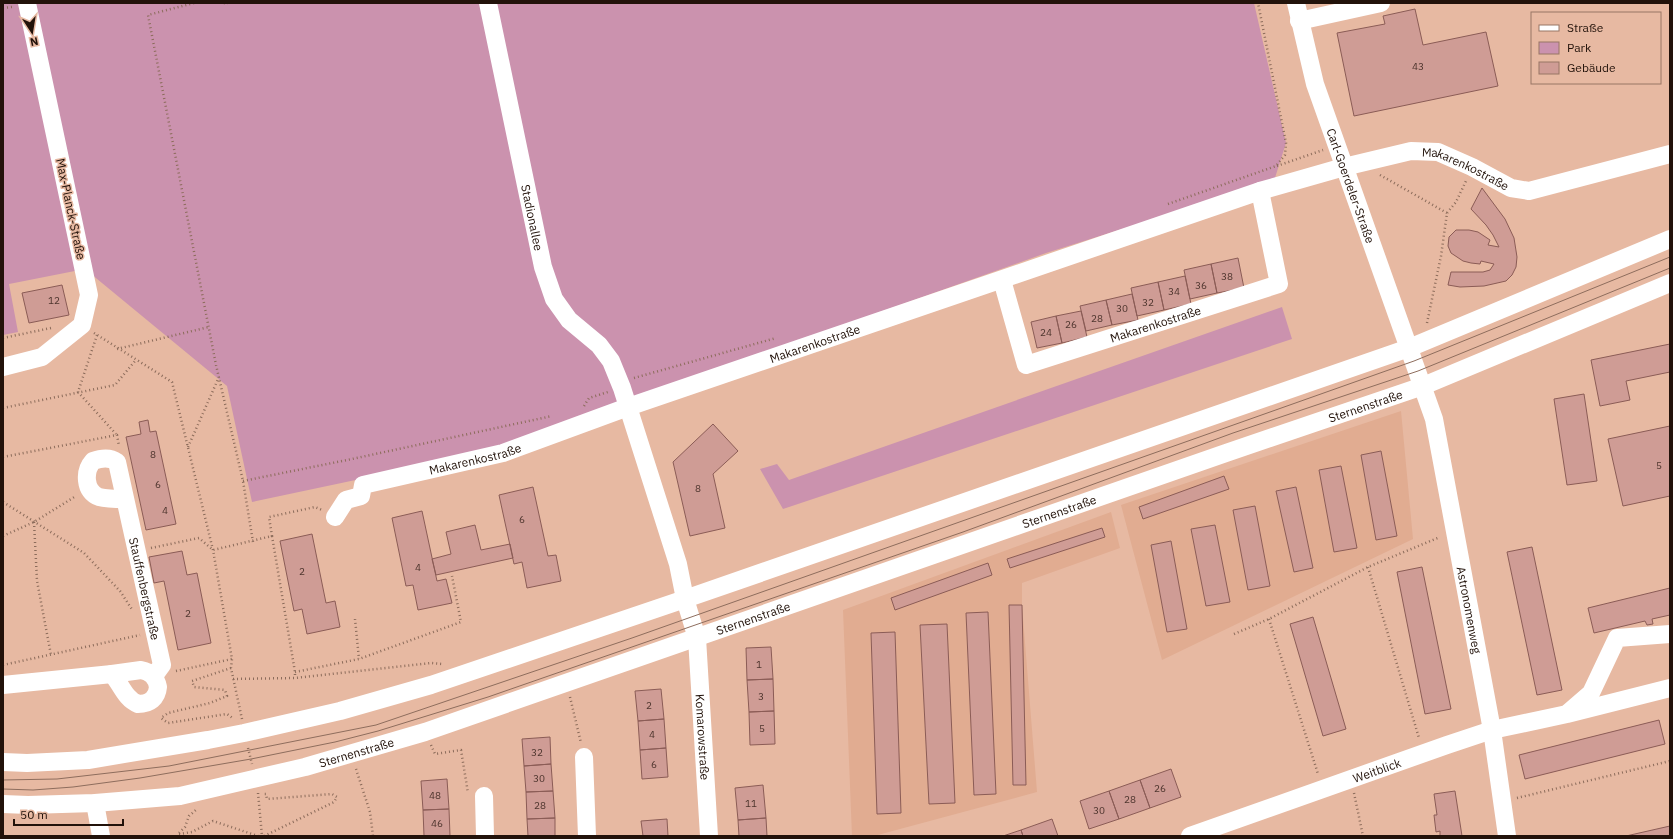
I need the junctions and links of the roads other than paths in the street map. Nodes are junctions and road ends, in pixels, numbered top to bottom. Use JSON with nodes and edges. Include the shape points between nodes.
{"nodes":[{"id":1,"x":27,"y":3,"type":"edge"},
{"id":2,"x":488,"y":3,"type":"edge"},
{"id":3,"x":1296,"y":3,"type":"edge"},
{"id":4,"x":1381,"y":3,"type":"edge"},
{"id":5,"x":1299,"y":21,"type":"junction"},
{"id":6,"x":1670,"y":154,"type":"edge"},
{"id":7,"x":1351,"y":165,"type":"junction"},
{"id":8,"x":1260,"y":192,"type":"junction"},
{"id":9,"x":1670,"y":239,"type":"edge"},
{"id":10,"x":1002,"y":280,"type":"junction"},
{"id":11,"x":1670,"y":283,"type":"edge"},
{"id":12,"x":1415,"y":346,"type":"junction"},
{"id":13,"x":3,"y":366,"type":"edge"},
{"id":14,"x":1423,"y":386,"type":"junction"},
{"id":15,"x":628,"y":407,"type":"junction"},
{"id":16,"x":125,"y":499,"type":"junction"},
{"id":17,"x":335,"y":517,"type":"road end"},
{"id":18,"x":685,"y":599,"type":"junction"},
{"id":19,"x":1670,"y":634,"type":"edge"},
{"id":20,"x":697,"y":638,"type":"junction"},
{"id":21,"x":112,"y":674,"type":"junction"},
{"id":22,"x":154,"y":676,"type":"junction"},
{"id":23,"x":3,"y":685,"type":"edge"},
{"id":24,"x":1670,"y":688,"type":"edge"},
{"id":25,"x":1567,"y":714,"type":"junction"},
{"id":26,"x":1492,"y":730,"type":"junction"},
{"id":27,"x":584,"y":757,"type":"road end"},
{"id":28,"x":3,"y":762,"type":"edge"},
{"id":29,"x":484,"y":796,"type":"road end"},
{"id":30,"x":95,"y":803,"type":"junction"},
{"id":31,"x":3,"y":804,"type":"edge"},
{"id":32,"x":101,"y":836,"type":"edge"},
{"id":33,"x":485,"y":836,"type":"edge"},
{"id":34,"x":588,"y":836,"type":"edge"},
{"id":35,"x":709,"y":836,"type":"edge"},
{"id":36,"x":1190,"y":836,"type":"edge"},
{"id":37,"x":1507,"y":836,"type":"edge"}],
"edges":[{"from":1,"to":13,"type":"street","name":"Max-Planck-Straße","via":[[89,295],[82,325],[42,357]]},
{"from":2,"to":15,"type":"street","name":"Stadionallee","via":[[543,267],[554,299],[569,320],[599,345],[611,361]]},
{"from":3,"to":5,"type":"street","name":"Carl-Goerdeler-Straße"},
{"from":4,"to":5,"type":"street"},
{"from":5,"to":7,"type":"street","name":"Carl-Goerdeler-Straße","via":[[1315,84],[1337,146]]},
{"from":6,"to":7,"type":"street","name":"Makarenkostraße","via":[[1529,191],[1511,188],[1438,152],[1411,151]]},
{"from":7,"to":8,"type":"street","name":"Makarenkostraße"},
{"from":7,"to":12,"type":"street","name":"Carl-Goerdeler-Straße"},
{"from":8,"to":10,"type":"street","name":"Makarenkostraße"},
{"from":8,"to":10,"type":"street","name":"Makarenkostraße","via":[[1280,284],[1026,365]]},
{"from":9,"to":12,"type":"street"},
{"from":10,"to":15,"type":"street","name":"Makarenkostraße"},
{"from":11,"to":14,"type":"street","name":"Sternenstraße"},
{"from":12,"to":14,"type":"street"},
{"from":12,"to":18,"type":"street"},
{"from":14,"to":20,"type":"street","name":"Sternenstraße"},
{"from":14,"to":26,"type":"street","name":"Astronomenweg","via":[[1434,419]]},
{"from":15,"to":17,"type":"street","name":"Makarenkostraße","via":[[503,453],[363,485],[361,496],[346,500]]},
{"from":15,"to":18,"type":"street","via":[[678,564]]},
{"from":16,"to":16,"type":"street","name":"Stauffenbergstraße","via":[[117,462],[106,458],[93,462],[87,471],[89,489],[98,496]]},
{"from":16,"to":22,"type":"street","name":"Stauffenbergstraße","via":[[162,665]]},
{"from":18,"to":20,"type":"street"},
{"from":18,"to":28,"type":"street","via":[[431,685],[340,711],[243,726],[88,760]]},
{"from":19,"to":25,"type":"street","name":"Weitblick","via":[[1617,638],[1591,693]]},
{"from":20,"to":30,"type":"street","name":"Sternenstraße","via":[[425,732],[305,767],[180,796]]},
{"from":20,"to":35,"type":"street","name":"Komarowstraße"},
{"from":21,"to":22,"type":"street","via":[[141,670]]},
{"from":21,"to":22,"type":"street","name":"Stauffenbergstraße","via":[[128,698],[138,704],[150,702],[157,693],[158,687]]},
{"from":21,"to":23,"type":"street"},
{"from":24,"to":25,"type":"street","name":"Weitblick"},
{"from":25,"to":26,"type":"street","name":"Weitblick"},
{"from":26,"to":36,"type":"street","name":"Weitblick"},
{"from":26,"to":37,"type":"street","name":"Astronomenweg"},
{"from":27,"to":34,"type":"street"},
{"from":29,"to":33,"type":"street"},
{"from":30,"to":31,"type":"street","name":"Sternenstraße"},
{"from":30,"to":32,"type":"street"}]}
